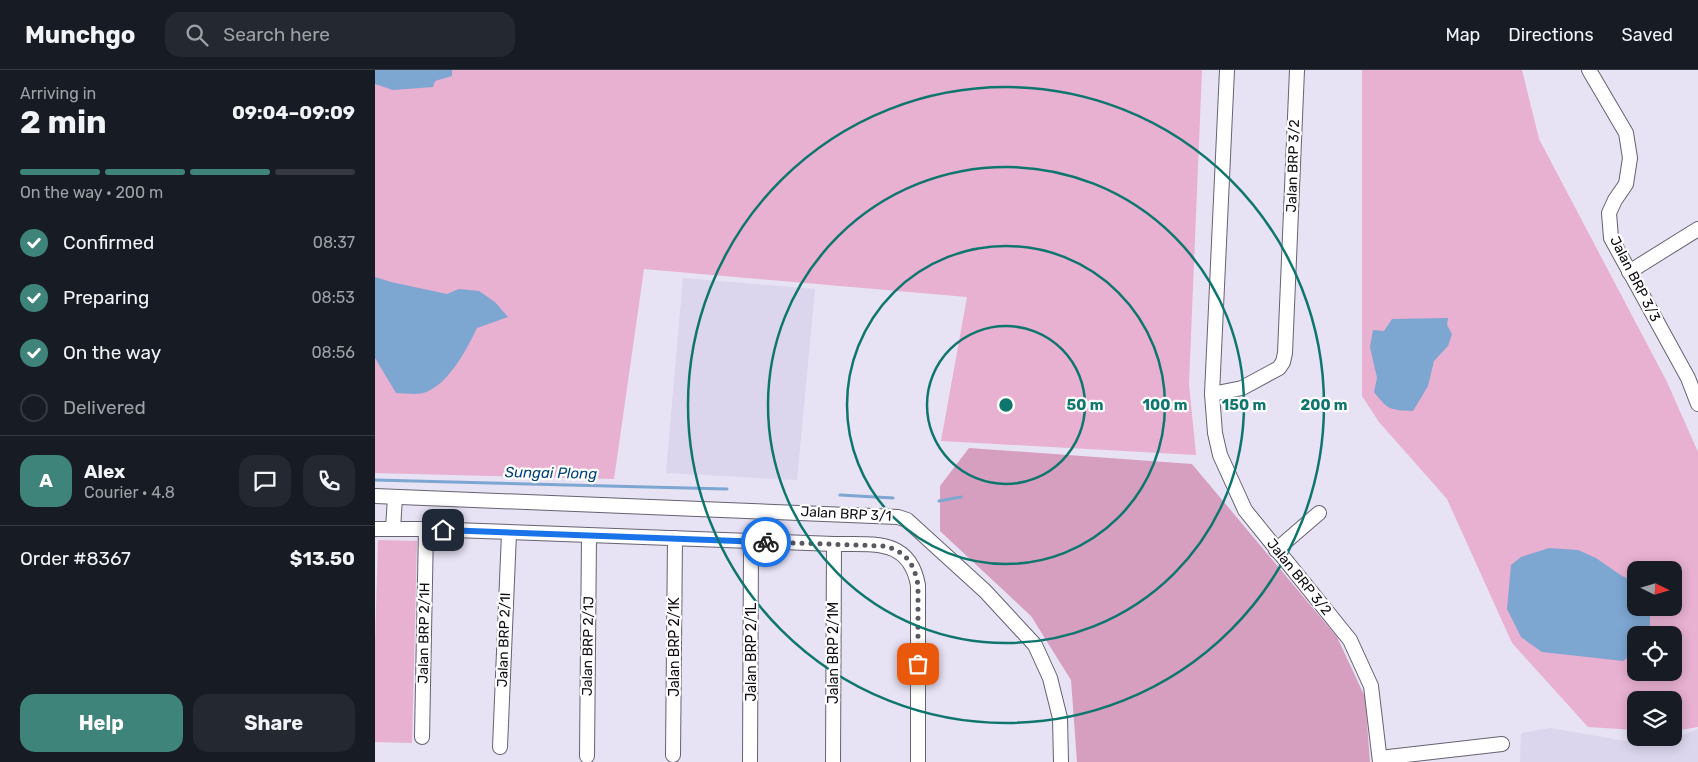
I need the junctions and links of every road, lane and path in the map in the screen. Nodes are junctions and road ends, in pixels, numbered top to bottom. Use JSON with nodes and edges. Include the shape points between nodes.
{"nodes":[{"id":1,"x":1227,"y":70,"type":"edge"},
{"id":2,"x":1297,"y":70,"type":"edge"},
{"id":3,"x":1589,"y":70,"type":"edge"},
{"id":4,"x":1698,"y":229,"type":"edge"},
{"id":5,"x":1629,"y":272,"type":"junction"},
{"id":6,"x":1693,"y":376,"type":"edge"},
{"id":7,"x":1212,"y":394,"type":"junction"},
{"id":8,"x":1698,"y":404,"type":"edge"},
{"id":9,"x":375,"y":496,"type":"edge"},
{"id":10,"x":395,"y":497,"type":"junction"},
{"id":11,"x":1319,"y":513,"type":"dead end"},
{"id":12,"x":393,"y":528,"type":"junction"},
{"id":13,"x":375,"y":529,"type":"edge"},
{"id":14,"x":426,"y":529,"type":"junction"},
{"id":15,"x":509,"y":533,"type":"junction"},
{"id":16,"x":589,"y":536,"type":"junction"},
{"id":17,"x":675,"y":538,"type":"junction"},
{"id":18,"x":751,"y":542,"type":"junction"},
{"id":19,"x":833,"y":544,"type":"junction"},
{"id":20,"x":1276,"y":550,"type":"junction"},
{"id":21,"x":422,"y":737,"type":"dead end"},
{"id":22,"x":1502,"y":744,"type":"dead end"},
{"id":23,"x":500,"y":747,"type":"dead end"},
{"id":24,"x":673,"y":755,"type":"dead end"},
{"id":25,"x":587,"y":756,"type":"dead end"},
{"id":26,"x":1380,"y":760,"type":"edge"},
{"id":27,"x":750,"y":762,"type":"edge"},
{"id":28,"x":833,"y":762,"type":"edge"},
{"id":29,"x":917,"y":762,"type":"edge"},
{"id":30,"x":1061,"y":762,"type":"edge"}],
"edges":[{"from":1,"to":7,"type":"street","name":"Jalan BRP 3/2"},
{"from":2,"to":7,"type":"street","name":"Jalan BRP 3/2","via":[[1283,362],[1279,368],[1242,388]]},
{"from":3,"to":5,"type":"street","name":"Jalan BRP 3/3","via":[[1626,133],[1630,158],[1626,184],[1609,213],[1611,238]]},
{"from":4,"to":5,"type":"street"},
{"from":5,"to":6,"type":"street","name":"Jalan BRP 3/3"},
{"from":6,"to":8,"type":"street","name":"Jalan BRP 3/3"},
{"from":7,"to":20,"type":"street","name":"Jalan BRP 3/2","via":[[1220,455],[1245,510]]},
{"from":9,"to":10,"type":"street","name":"Jalan BRP 3/1"},
{"from":10,"to":12,"type":"street"},
{"from":10,"to":30,"type":"street","name":"Jalan BRP 3/1","via":[[802,512],[907,520],[985,591],[1035,646],[1050,678],[1059,718]]},
{"from":11,"to":20,"type":"street"},
{"from":12,"to":13,"type":"street"},
{"from":12,"to":14,"type":"street"},
{"from":14,"to":15,"type":"street"},
{"from":14,"to":21,"type":"street","name":"Jalan BRP 2/1H"},
{"from":15,"to":16,"type":"street"},
{"from":15,"to":23,"type":"street","name":"Jalan BRP 2/1I"},
{"from":16,"to":17,"type":"street"},
{"from":16,"to":25,"type":"street","name":"Jalan BRP 2/1J"},
{"from":17,"to":18,"type":"street"},
{"from":17,"to":24,"type":"street","name":"Jalan BRP 2/1K"},
{"from":18,"to":19,"type":"street"},
{"from":18,"to":27,"type":"street","name":"Jalan BRP 2/1L"},
{"from":19,"to":28,"type":"street","name":"Jalan BRP 2/1M"},
{"from":19,"to":29,"type":"street","via":[[896,549],[912,564],[916,574]]},
{"from":20,"to":26,"type":"street","name":"Jalan BRP 3/2","via":[[1350,640],[1371,686]]},
{"from":22,"to":26,"type":"street"}]}
